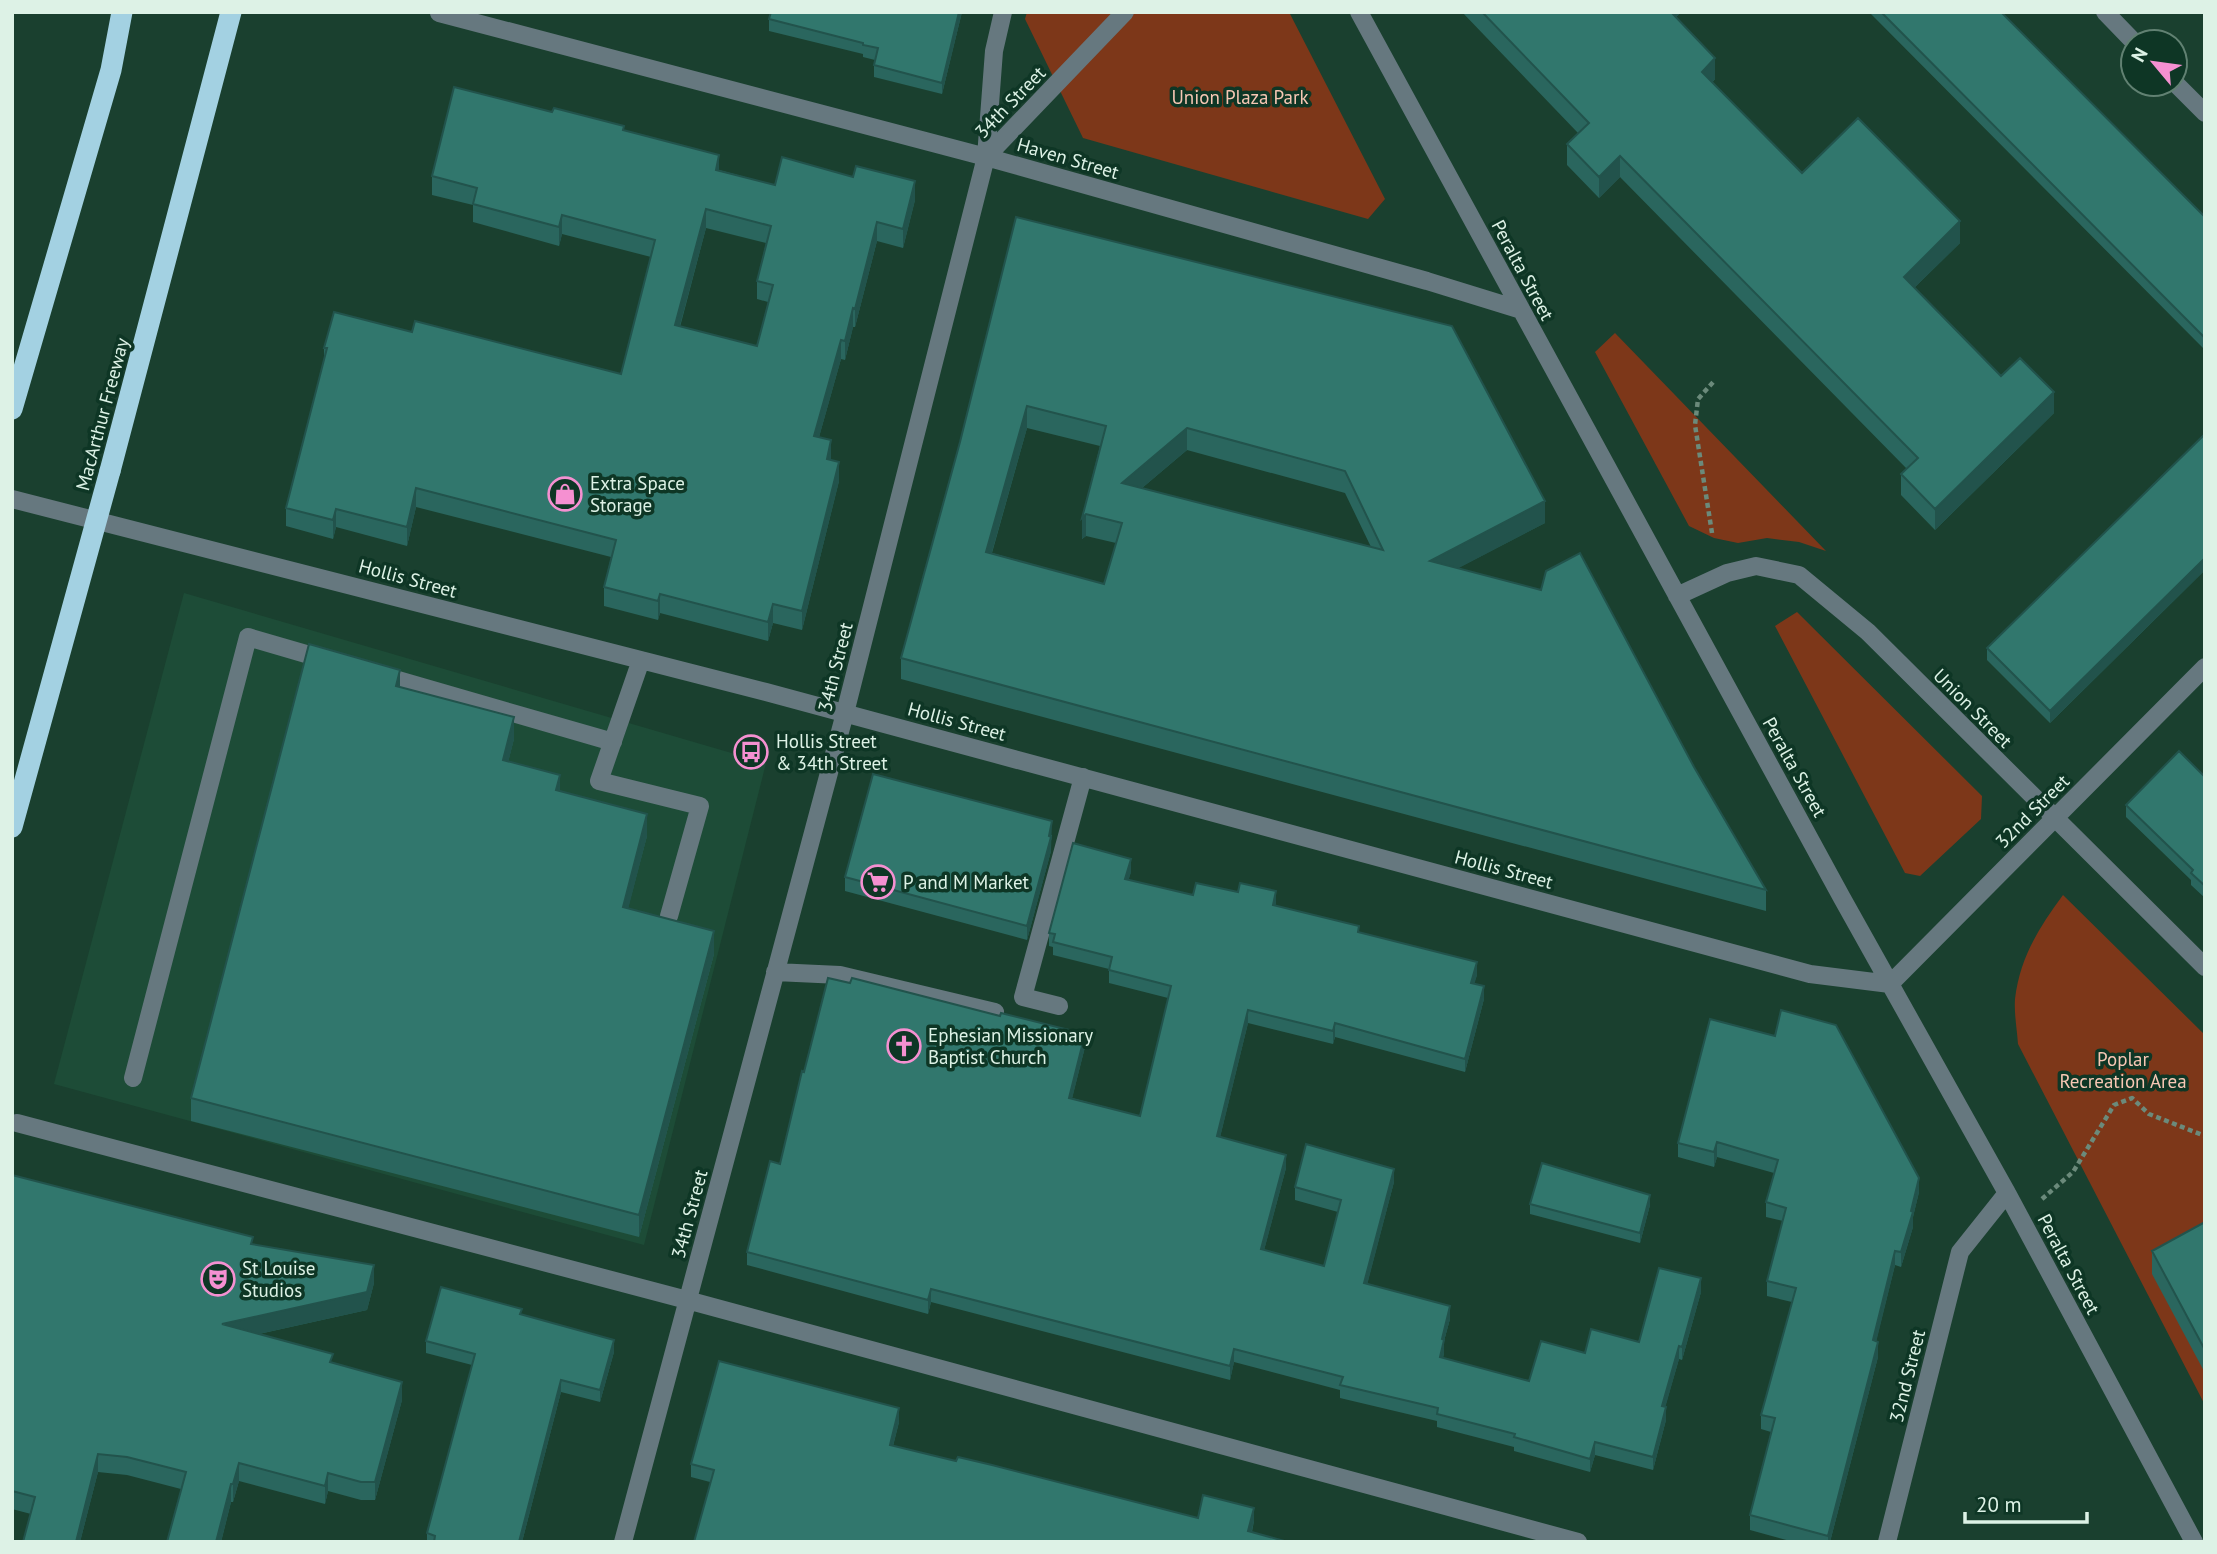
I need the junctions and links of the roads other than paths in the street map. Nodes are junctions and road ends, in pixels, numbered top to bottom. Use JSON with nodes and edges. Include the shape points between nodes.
{"nodes":[{"id":1,"x":122,"y":12,"type":"edge"},
{"id":2,"x":231,"y":12,"type":"edge"},
{"id":3,"x":1003,"y":12,"type":"edge"},
{"id":4,"x":1125,"y":12,"type":"edge"},
{"id":5,"x":1359,"y":12,"type":"edge"},
{"id":6,"x":2105,"y":12,"type":"edge"},
{"id":7,"x":439,"y":13,"type":"edge"},
{"id":8,"x":2120,"y":28,"type":"edge"},
{"id":9,"x":2189,"y":97,"type":"edge"},
{"id":10,"x":2205,"y":113,"type":"edge"},
{"id":11,"x":986,"y":157,"type":"junction"},
{"id":12,"x":1521,"y":310,"type":"junction"},
{"id":13,"x":12,"y":409,"type":"edge"},
{"id":14,"x":12,"y":499,"type":"edge"},
{"id":15,"x":1677,"y":596,"type":"junction"},
{"id":16,"x":641,"y":660,"type":"junction"},
{"id":17,"x":2205,"y":667,"type":"edge"},
{"id":18,"x":845,"y":713,"type":"junction"},
{"id":19,"x":613,"y":742,"type":"junction"},
{"id":20,"x":1083,"y":777,"type":"junction"},
{"id":21,"x":2054,"y":818,"type":"junction"},
{"id":22,"x":12,"y":827,"type":"edge"},
{"id":23,"x":669,"y":916,"type":"edge"},
{"id":24,"x":2205,"y":967,"type":"edge"},
{"id":25,"x":775,"y":972,"type":"junction"},
{"id":26,"x":1889,"y":985,"type":"junction"},
{"id":27,"x":1059,"y":1006,"type":"dead end"},
{"id":28,"x":995,"y":1012,"type":"edge"},
{"id":29,"x":132,"y":1078,"type":"dead end"},
{"id":30,"x":18,"y":1123,"type":"dead end"},
{"id":31,"x":2007,"y":1193,"type":"junction"},
{"id":32,"x":687,"y":1300,"type":"junction"},
{"id":33,"x":623,"y":1542,"type":"edge"},
{"id":34,"x":1578,"y":1542,"type":"edge"},
{"id":35,"x":1887,"y":1542,"type":"edge"},
{"id":36,"x":2194,"y":1542,"type":"edge"}],
"edges":[{"from":1,"to":13,"type":"highway","via":[[111,70]]},
{"from":2,"to":22,"type":"highway","name":"MacArthur Freeway","bridge":true},
{"from":3,"to":11,"type":"street","via":[[994,51]]},
{"from":4,"to":11,"type":"street","name":"34th Street"},
{"from":5,"to":12,"type":"street","name":"Peralta Street"},
{"from":6,"to":8,"type":"street"},
{"from":7,"to":11,"type":"street","name":"Haven Street"},
{"from":9,"to":10,"type":"street"},
{"from":11,"to":12,"type":"street","name":"Haven Street"},
{"from":11,"to":18,"type":"street","name":"34th Street"},
{"from":12,"to":15,"type":"street","name":"Peralta Street"},
{"from":14,"to":16,"type":"street","name":"Hollis Street"},
{"from":15,"to":21,"type":"street","name":"Union Street","via":[[1727,573],[1756,566],[1799,575],[1868,632]]},
{"from":15,"to":26,"type":"street","name":"Peralta Street"},
{"from":16,"to":18,"type":"street","name":"Hollis Street"},
{"from":16,"to":19,"type":"street"},
{"from":17,"to":21,"type":"street","name":"32nd Street"},
{"from":18,"to":20,"type":"street","name":"Hollis Street"},
{"from":18,"to":25,"type":"street","name":"34th Street"},
{"from":19,"to":23,"type":"street","via":[[599,781],[700,806]]},
{"from":19,"to":29,"type":"street","via":[[248,637]]},
{"from":20,"to":26,"type":"street","name":"Hollis Street","via":[[1810,974]]},
{"from":20,"to":27,"type":"street","via":[[1023,996]]},
{"from":21,"to":24,"type":"street","name":"Union Street"},
{"from":21,"to":26,"type":"street","name":"32nd Street"},
{"from":25,"to":28,"type":"street","via":[[840,975]]},
{"from":25,"to":32,"type":"street","name":"34th Street"},
{"from":26,"to":31,"type":"street","name":"Peralta Street"},
{"from":30,"to":32,"type":"street"},
{"from":31,"to":35,"type":"street","name":"32nd Street","via":[[1960,1252]]},
{"from":31,"to":36,"type":"street","name":"Peralta Street"},
{"from":32,"to":33,"type":"street","name":"34th Street"},
{"from":32,"to":34,"type":"street"}]}
